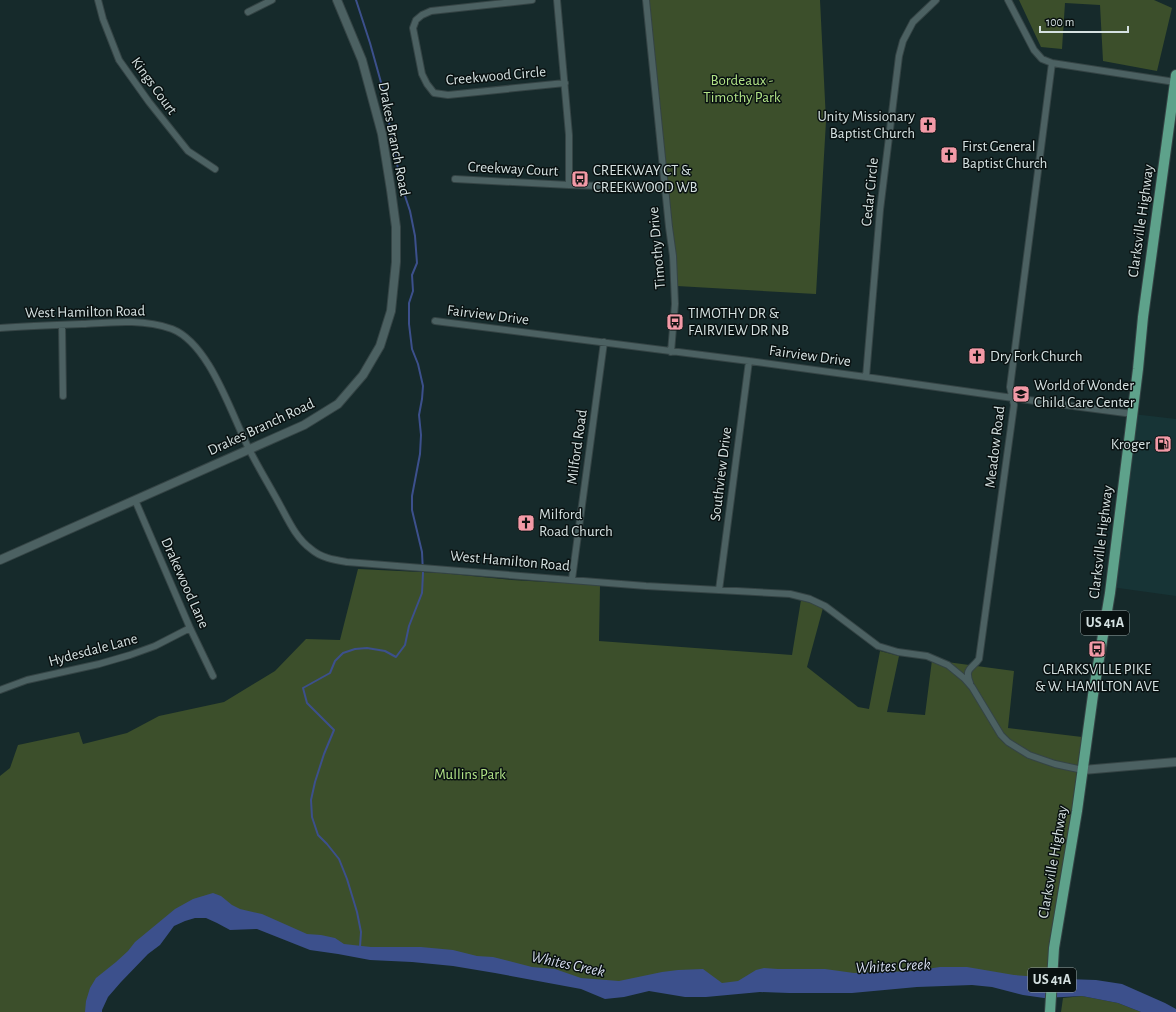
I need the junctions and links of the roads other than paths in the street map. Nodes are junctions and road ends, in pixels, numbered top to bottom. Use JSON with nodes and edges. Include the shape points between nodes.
{"nodes":[{"id":1,"x":98,"y":0,"type":"edge"},
{"id":2,"x":272,"y":0,"type":"edge"},
{"id":3,"x":337,"y":0,"type":"edge"},
{"id":4,"x":532,"y":0,"type":"edge"},
{"id":5,"x":557,"y":0,"type":"edge"},
{"id":6,"x":646,"y":0,"type":"edge"},
{"id":7,"x":936,"y":0,"type":"edge"},
{"id":8,"x":1008,"y":0,"type":"edge"},
{"id":9,"x":248,"y":12,"type":"dead end"},
{"id":10,"x":1052,"y":64,"type":"junction"},
{"id":11,"x":1176,"y":78,"type":"edge"},
{"id":12,"x":565,"y":83,"type":"junction"},
{"id":13,"x":215,"y":169,"type":"dead end"},
{"id":14,"x":455,"y":179,"type":"dead end"},
{"id":15,"x":569,"y":185,"type":"junction"},
{"id":16,"x":665,"y":188,"type":"junction"},
{"id":17,"x":436,"y":321,"type":"dead end"},
{"id":18,"x":62,"y":325,"type":"junction"},
{"id":19,"x":0,"y":328,"type":"edge"},
{"id":20,"x":604,"y":342,"type":"junction"},
{"id":21,"x":671,"y":352,"type":"junction"},
{"id":22,"x":749,"y":361,"type":"junction"},
{"id":23,"x":866,"y":377,"type":"junction"},
{"id":24,"x":64,"y":396,"type":"dead end"},
{"id":25,"x":1013,"y":398,"type":"junction"},
{"id":26,"x":1132,"y":414,"type":"junction"},
{"id":27,"x":249,"y":450,"type":"junction"},
{"id":28,"x":135,"y":500,"type":"junction"},
{"id":29,"x":0,"y":560,"type":"edge"},
{"id":30,"x":572,"y":579,"type":"junction"},
{"id":31,"x":719,"y":590,"type":"junction"},
{"id":32,"x":190,"y":628,"type":"junction"},
{"id":33,"x":213,"y":676,"type":"dead end"},
{"id":34,"x":972,"y":686,"type":"junction"},
{"id":35,"x":0,"y":690,"type":"edge"},
{"id":36,"x":1176,"y":762,"type":"edge"},
{"id":37,"x":1083,"y":770,"type":"junction"},
{"id":38,"x":1050,"y":1012,"type":"edge"}],
"edges":[{"from":1,"to":13,"type":"street","name":"Kings Court","via":[[123,66],[188,151]]},
{"from":2,"to":9,"type":"street"},
{"from":3,"to":27,"type":"street","name":"Drakes Branch Road","via":[[362,60],[382,134],[396,227],[392,311],[380,346],[363,375],[338,404],[304,425]]},
{"from":4,"to":12,"type":"street","name":"Creekwood Circle","via":[[431,11],[422,15],[416,20],[413,28],[422,74],[434,92],[448,95]]},
{"from":5,"to":12,"type":"street"},
{"from":6,"to":16,"type":"street","name":"Timothy Drive"},
{"from":7,"to":23,"type":"street","name":"Cedar Circle","via":[[913,22],[903,41],[899,56],[880,210]]},
{"from":8,"to":10,"type":"street","via":[[1034,50],[1042,59]]},
{"from":10,"to":11,"type":"street"},
{"from":10,"to":25,"type":"street","name":"Meadow Road","via":[[1010,387]]},
{"from":11,"to":26,"type":"main road","name":"Clarksville Highway","number":"US 41A"},
{"from":12,"to":15,"type":"street"},
{"from":14,"to":15,"type":"street","name":"Creekway Court"},
{"from":15,"to":16,"type":"street","name":"Creekway Court"},
{"from":16,"to":21,"type":"street","name":"Timothy Drive","via":[[673,256],[675,304]]},
{"from":17,"to":20,"type":"street","name":"Fairview Drive"},
{"from":18,"to":19,"type":"street","name":"West Hamilton Road"},
{"from":18,"to":24,"type":"street"},
{"from":18,"to":27,"type":"street","name":"West Hamilton Road","via":[[118,322],[157,324],[179,333],[201,353],[212,371]]},
{"from":20,"to":21,"type":"street","name":"Fairview Drive"},
{"from":20,"to":30,"type":"street","name":"Milford Road"},
{"from":21,"to":22,"type":"street","name":"Fairview Drive"},
{"from":22,"to":23,"type":"street","name":"Fairview Drive"},
{"from":22,"to":31,"type":"street","name":"Southview Drive"},
{"from":23,"to":25,"type":"street","name":"Fairview Drive"},
{"from":25,"to":26,"type":"street","name":"Fairview Drive"},
{"from":25,"to":34,"type":"street","name":"Meadow Road","via":[[979,659],[968,671]]},
{"from":26,"to":37,"type":"main road","name":"Clarksville Highway","number":"US 41A","via":[[1110,593]]},
{"from":27,"to":28,"type":"street","name":"Drakes Branch Road"},
{"from":27,"to":30,"type":"street","name":"West Hamilton Road","via":[[304,544],[322,556],[341,561]]},
{"from":28,"to":29,"type":"street","name":"Drakes Branch Road"},
{"from":28,"to":32,"type":"street","name":"Drakewood Lane"},
{"from":30,"to":31,"type":"street","name":"West Hamilton Road"},
{"from":31,"to":34,"type":"street","name":"West Hamilton Road","via":[[790,594],[810,599],[825,606],[878,646],[927,656],[948,665]]},
{"from":32,"to":33,"type":"street","name":"Drakewood Lane"},
{"from":32,"to":35,"type":"street","name":"Hydesdale Lane","via":[[155,646],[130,655],[27,680]]},
{"from":34,"to":37,"type":"street","name":"West Hamilton Road","via":[[1001,735],[1008,742],[1029,755]]},
{"from":36,"to":37,"type":"street"},
{"from":37,"to":38,"type":"main road","name":"Clarksville Highway","number":"US 41A","via":[[1054,948]]}]}
